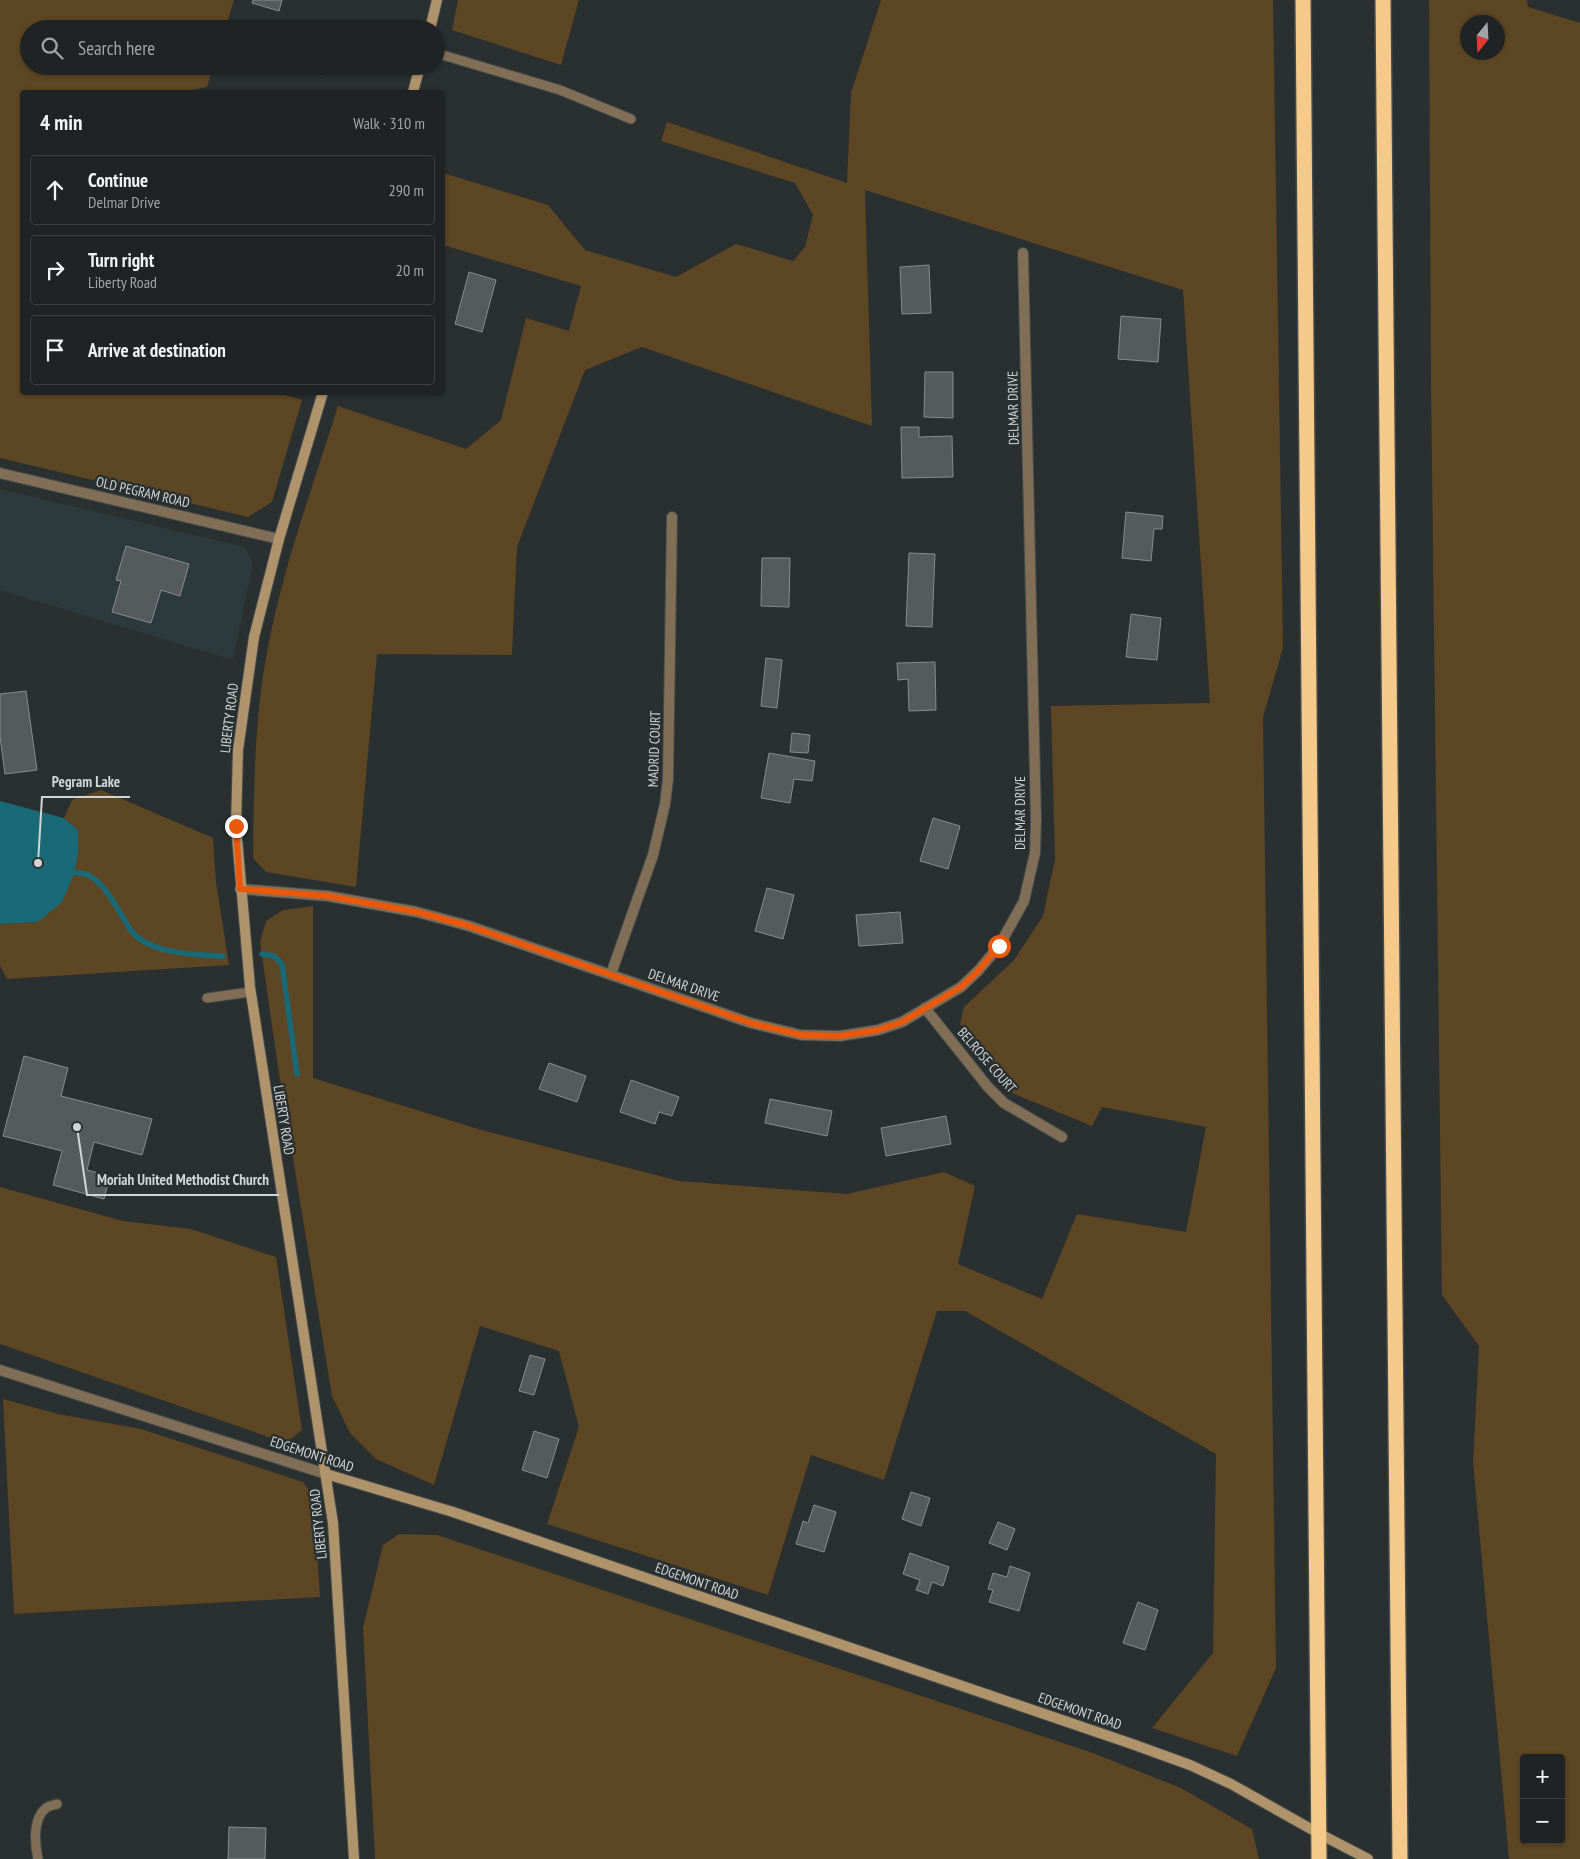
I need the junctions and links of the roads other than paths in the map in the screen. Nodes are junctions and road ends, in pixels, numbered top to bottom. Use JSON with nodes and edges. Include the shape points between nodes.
{"nodes":[{"id":1,"x":437,"y":0,"type":"edge"},
{"id":2,"x":1303,"y":0,"type":"edge"},
{"id":3,"x":1383,"y":0,"type":"edge"},
{"id":4,"x":432,"y":20,"type":"edge"},
{"id":5,"x":445,"y":56,"type":"edge"},
{"id":6,"x":418,"y":75,"type":"edge"},
{"id":7,"x":414,"y":90,"type":"edge"},
{"id":8,"x":631,"y":120,"type":"dead end"},
{"id":9,"x":1023,"y":253,"type":"dead end"},
{"id":10,"x":322,"y":395,"type":"edge"},
{"id":11,"x":0,"y":473,"type":"edge"},
{"id":12,"x":672,"y":517,"type":"dead end"},
{"id":13,"x":279,"y":538,"type":"junction"},
{"id":14,"x":240,"y":889,"type":"junction"},
{"id":15,"x":611,"y":974,"type":"junction"},
{"id":16,"x":250,"y":992,"type":"junction"},
{"id":17,"x":207,"y":998,"type":"dead end"},
{"id":18,"x":925,"y":1008,"type":"junction"},
{"id":19,"x":1062,"y":1137,"type":"dead end"},
{"id":20,"x":0,"y":1370,"type":"edge"},
{"id":21,"x":326,"y":1474,"type":"junction"},
{"id":22,"x":57,"y":1804,"type":"dead end"},
{"id":23,"x":1318,"y":1834,"type":"junction"},
{"id":24,"x":38,"y":1859,"type":"edge"},
{"id":25,"x":354,"y":1859,"type":"edge"},
{"id":26,"x":1319,"y":1859,"type":"edge"},
{"id":27,"x":1368,"y":1859,"type":"edge"},
{"id":28,"x":1400,"y":1859,"type":"edge"}],
"edges":[{"from":1,"to":4,"type":"street"},
{"from":2,"to":23,"type":"highway"},
{"from":3,"to":28,"type":"highway"},
{"from":5,"to":8,"type":"lane","via":[[560,90]]},
{"from":6,"to":7,"type":"street"},
{"from":9,"to":18,"type":"street","name":"DELMAR DRIVE","via":[[1035,853],[1024,901],[999,946],[961,987]]},
{"from":10,"to":13,"type":"street","name":"LIBERTY ROAD"},
{"from":11,"to":13,"type":"street","name":"OLD PEGRAM ROAD"},
{"from":12,"to":15,"type":"street","name":"MADRID COURT","via":[[665,804],[653,855]]},
{"from":13,"to":14,"type":"street","name":"LIBERTY ROAD","via":[[254,637],[242,712],[236,826]]},
{"from":14,"to":15,"type":"street","name":"DELMAR DRIVE","via":[[328,896],[417,912]]},
{"from":14,"to":16,"type":"street","name":"LIBERTY ROAD"},
{"from":15,"to":18,"type":"street","name":"DELMAR DRIVE","via":[[751,1023],[801,1035],[840,1036],[878,1030],[902,1022]]},
{"from":16,"to":17,"type":"lane"},
{"from":16,"to":21,"type":"street","name":"LIBERTY ROAD"},
{"from":18,"to":19,"type":"street","name":"BELROSE COURT","via":[[1004,1103]]},
{"from":20,"to":21,"type":"street","name":"EDGEMONT ROAD"},
{"from":21,"to":23,"type":"street","name":"EDGEMONT ROAD","via":[[453,1512],[1190,1765],[1231,1784]]},
{"from":21,"to":25,"type":"street","name":"LIBERTY ROAD","via":[[333,1523]]},
{"from":22,"to":24,"type":"lane","via":[[46,1808],[40,1816],[36,1830]]},
{"from":23,"to":26,"type":"highway"},
{"from":23,"to":27,"type":"street","name":"EDGEMONT ROAD"}]}
